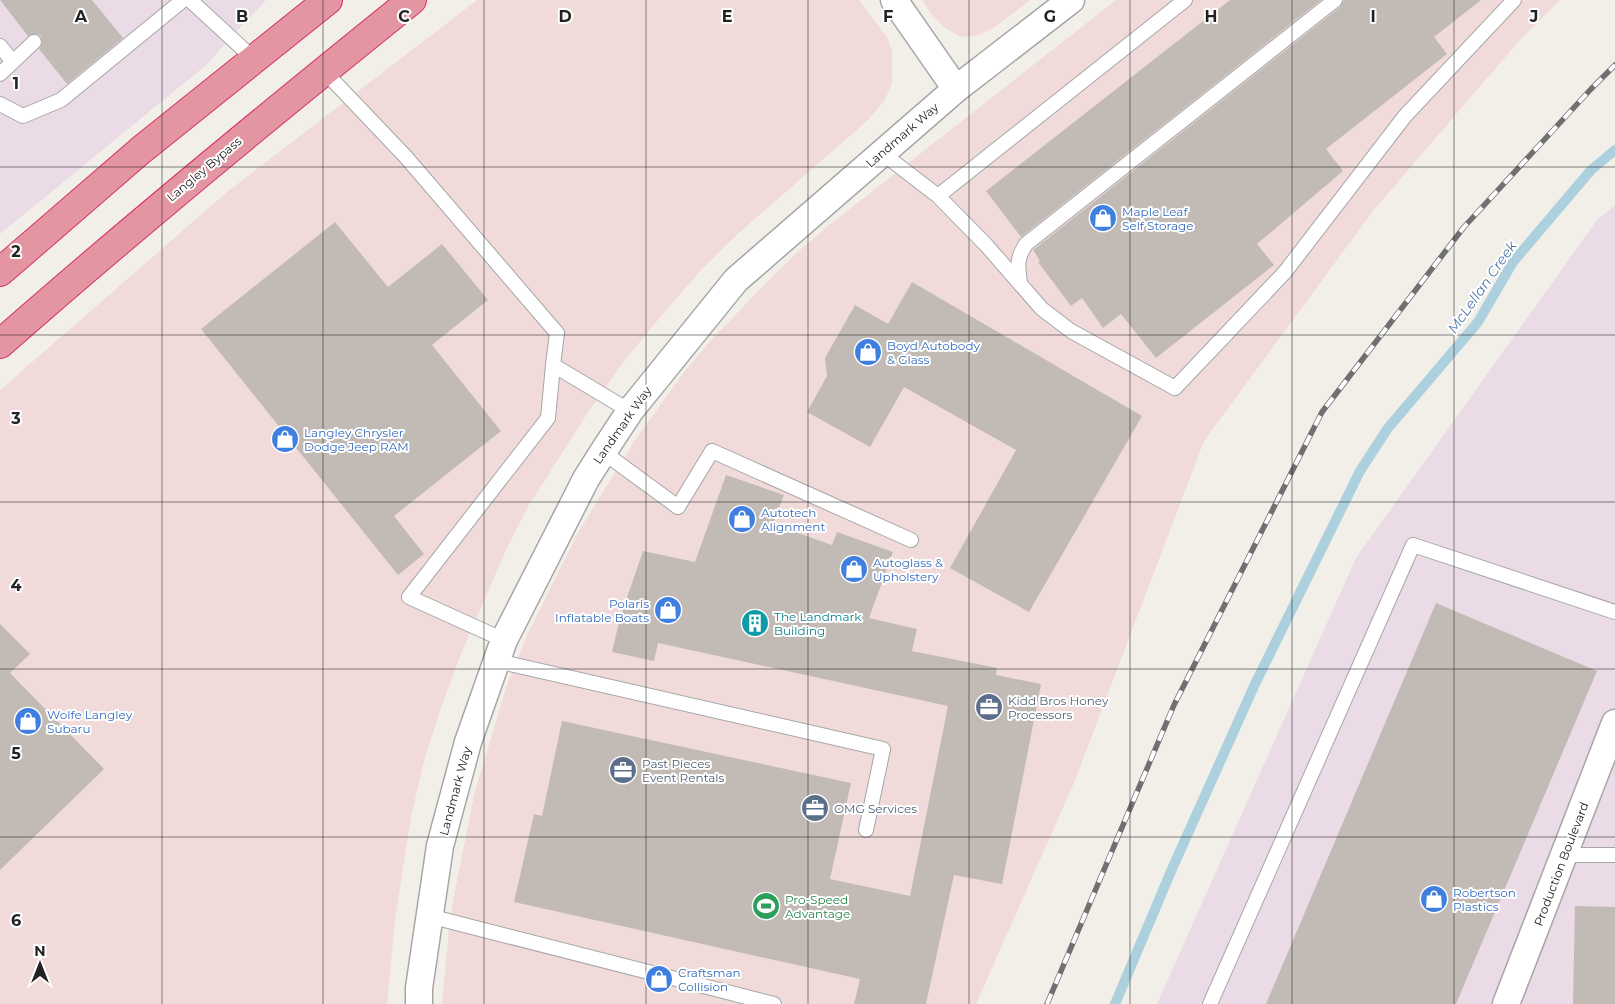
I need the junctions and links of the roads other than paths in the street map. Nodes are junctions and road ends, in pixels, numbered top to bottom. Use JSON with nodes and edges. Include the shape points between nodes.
{"nodes":[{"id":1,"x":182,"y":0,"type":"edge"},
{"id":2,"x":190,"y":0,"type":"edge"},
{"id":3,"x":328,"y":0,"type":"edge"},
{"id":4,"x":412,"y":0,"type":"edge"},
{"id":5,"x":894,"y":0,"type":"edge"},
{"id":6,"x":1071,"y":0,"type":"edge"},
{"id":7,"x":1186,"y":0,"type":"edge"},
{"id":8,"x":1336,"y":0,"type":"edge"},
{"id":9,"x":1514,"y":0,"type":"edge"},
{"id":10,"x":34,"y":42,"type":"dead end"},
{"id":11,"x":0,"y":46,"type":"edge"},
{"id":12,"x":254,"y":59,"type":"junction"},
{"id":13,"x":14,"y":62,"type":"junction"},
{"id":14,"x":324,"y":71,"type":"junction"},
{"id":15,"x":0,"y":74,"type":"edge"},
{"id":16,"x":956,"y":88,"type":"junction"},
{"id":17,"x":0,"y":104,"type":"edge"},
{"id":18,"x":882,"y":153,"type":"junction"},
{"id":19,"x":938,"y":196,"type":"junction"},
{"id":20,"x":0,"y":272,"type":"edge"},
{"id":21,"x":1020,"y":283,"type":"junction"},
{"id":22,"x":0,"y":344,"type":"edge"},
{"id":23,"x":553,"y":365,"type":"junction"},
{"id":24,"x":630,"y":411,"type":"junction"},
{"id":25,"x":602,"y":452,"type":"junction"},
{"id":26,"x":911,"y":540,"type":"dead end"},
{"id":27,"x":1615,"y":612,"type":"edge"},
{"id":28,"x":500,"y":651,"type":"junction"},
{"id":29,"x":1615,"y":723,"type":"edge"},
{"id":30,"x":866,"y":830,"type":"dead end"},
{"id":31,"x":1564,"y":855,"type":"junction"},
{"id":32,"x":1615,"y":855,"type":"edge"},
{"id":33,"x":429,"y":916,"type":"junction"},
{"id":34,"x":419,"y":1004,"type":"edge"},
{"id":35,"x":774,"y":1004,"type":"edge"},
{"id":36,"x":1210,"y":1004,"type":"edge"},
{"id":37,"x":1506,"y":1004,"type":"edge"}],
"edges":[{"from":1,"to":17,"type":"lane","via":[[61,100],[23,116]]},
{"from":2,"to":12,"type":"lane"},
{"from":3,"to":12,"type":"highway"},
{"from":4,"to":14,"type":"highway","name":"Langley Bypass"},
{"from":5,"to":16,"type":"street"},
{"from":6,"to":16,"type":"street","name":"Landmark Way"},
{"from":7,"to":19,"type":"lane"},
{"from":8,"to":21,"type":"lane","via":[[1026,244],[1019,255]]},
{"from":9,"to":21,"type":"lane","via":[[1405,116],[1285,272],[1175,388],[1071,331],[1042,309]]},
{"from":10,"to":13,"type":"lane"},
{"from":11,"to":13,"type":"lane"},
{"from":12,"to":20,"type":"highway","via":[[141,150]]},
{"from":13,"to":15,"type":"lane"},
{"from":14,"to":22,"type":"highway","name":"Langley Bypass","via":[[186,183]]},
{"from":14,"to":23,"type":"lane","via":[[405,156],[557,333]]},
{"from":16,"to":18,"type":"street","name":"Landmark Way"},
{"from":18,"to":19,"type":"lane"},
{"from":18,"to":24,"type":"street","name":"Landmark Way","via":[[736,280]]},
{"from":19,"to":21,"type":"lane"},
{"from":23,"to":24,"type":"lane"},
{"from":23,"to":28,"type":"lane","via":[[548,418],[409,597]]},
{"from":24,"to":25,"type":"street","name":"Landmark Way"},
{"from":25,"to":26,"type":"lane","via":[[678,507],[712,451]]},
{"from":25,"to":28,"type":"street","name":"Landmark Way"},
{"from":27,"to":36,"type":"lane","via":[[1413,545]]},
{"from":28,"to":30,"type":"lane","via":[[883,749]]},
{"from":28,"to":33,"type":"street","name":"Landmark Way","via":[[468,742],[440,846]]},
{"from":29,"to":31,"type":"street","name":"Production Boulevard"},
{"from":31,"to":32,"type":"lane"},
{"from":31,"to":37,"type":"street","name":"Production Boulevard"},
{"from":33,"to":34,"type":"street","name":"Landmark Way"},
{"from":33,"to":35,"type":"lane"}]}
